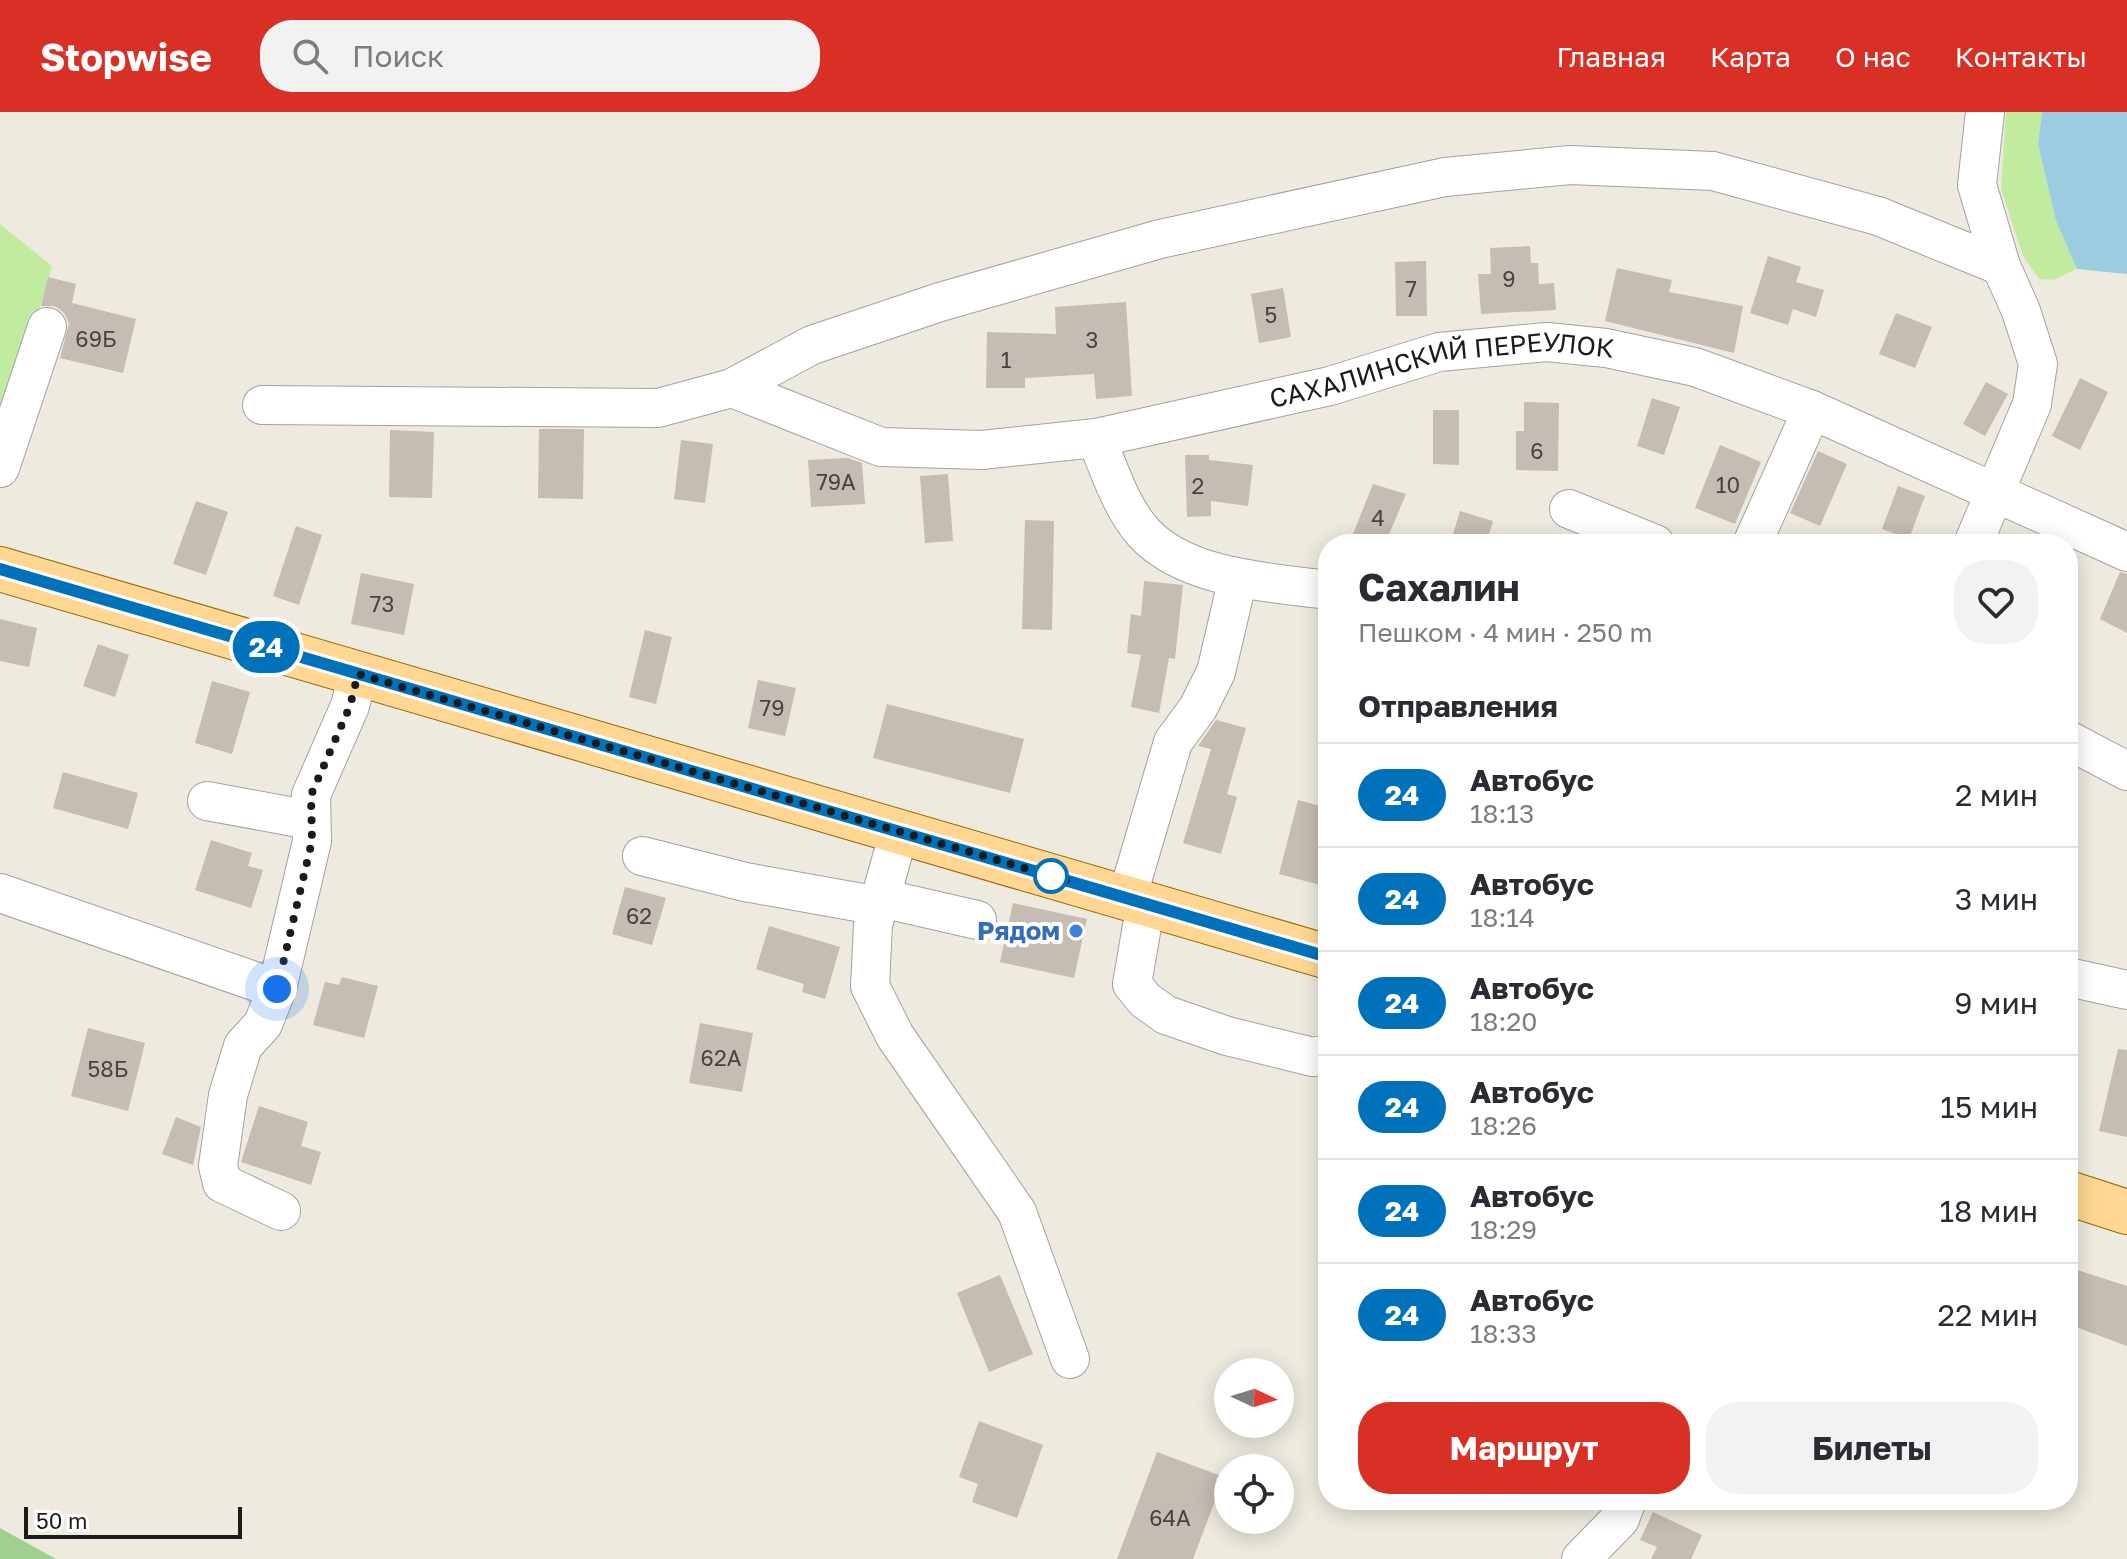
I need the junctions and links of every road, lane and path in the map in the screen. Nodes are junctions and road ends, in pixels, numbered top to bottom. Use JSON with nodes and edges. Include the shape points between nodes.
{"nodes":[{"id":1,"x":1985,"y":112,"type":"edge"},
{"id":2,"x":2001,"y":266,"type":"junction"},
{"id":3,"x":47,"y":327,"type":"dead end"},
{"id":4,"x":732,"y":388,"type":"junction"},
{"id":5,"x":262,"y":405,"type":"dead end"},
{"id":6,"x":1812,"y":410,"type":"junction"},
{"id":7,"x":1096,"y":438,"type":"junction"},
{"id":8,"x":0,"y":468,"type":"edge"},
{"id":9,"x":1993,"y":493,"type":"junction"},
{"id":10,"x":1569,"y":509,"type":"dead end"},
{"id":11,"x":1630,"y":534,"type":"edge"},
{"id":12,"x":1756,"y":534,"type":"edge"},
{"id":13,"x":1977,"y":534,"type":"edge"},
{"id":14,"x":2127,"y":552,"type":"edge"},
{"id":15,"x":0,"y":569,"type":"edge"},
{"id":16,"x":1238,"y":578,"type":"junction"},
{"id":17,"x":1318,"y":589,"type":"edge"},
{"id":18,"x":358,"y":674,"type":"junction"},
{"id":19,"x":2078,"y":745,"type":"edge"},
{"id":20,"x":2127,"y":771,"type":"edge"},
{"id":21,"x":207,"y":801,"type":"dead end"},
{"id":22,"x":310,"y":820,"type":"junction"},
{"id":23,"x":899,"y":832,"type":"junction"},
{"id":24,"x":642,"y":856,"type":"dead end"},
{"id":25,"x":0,"y":893,"type":"edge"},
{"id":26,"x":1136,"y":900,"type":"junction"},
{"id":27,"x":880,"y":902,"type":"junction"},
{"id":28,"x":977,"y":920,"type":"dead end"},
{"id":29,"x":1318,"y":954,"type":"edge"},
{"id":30,"x":2078,"y":979,"type":"edge"},
{"id":31,"x":277,"y":989,"type":"junction"},
{"id":32,"x":2127,"y":990,"type":"edge"},
{"id":33,"x":1318,"y":1056,"type":"edge"},
{"id":34,"x":2078,"y":1196,"type":"edge"},
{"id":35,"x":281,"y":1211,"type":"dead end"},
{"id":36,"x":2127,"y":1212,"type":"edge"},
{"id":37,"x":1070,"y":1359,"type":"dead end"},
{"id":38,"x":1623,"y":1510,"type":"edge"},
{"id":39,"x":1581,"y":1559,"type":"edge"}],
"edges":[{"from":1,"to":2,"type":"street","via":[[1977,185]]},
{"from":2,"to":4,"type":"street","via":[[1878,216],[1713,171],[1570,165],[1445,177],[1160,239],[940,302],[812,345]]},
{"from":2,"to":9,"type":"street","via":[[2038,364],[2032,404]]},
{"from":3,"to":8,"type":"street"},
{"from":4,"to":5,"type":"street","via":[[658,408]]},
{"from":4,"to":7,"type":"street","name":"САХАЛИНСКИЙ ПЕРЕУЛОК","via":[[881,447],[982,450]]},
{"from":6,"to":7,"type":"street","name":"САХАЛИНСКИЙ ПЕРЕУЛОК","via":[[1695,367],[1547,342],[1439,352],[1330,386]]},
{"from":6,"to":9,"type":"street","name":"САХАЛИНСКИЙ ПЕРЕУЛОК"},
{"from":6,"to":12,"type":"street"},
{"from":7,"to":16,"type":"street","via":[[1143,531],[1172,556]]},
{"from":9,"to":13,"type":"street"},
{"from":9,"to":14,"type":"street","name":"САХАЛИНСКИЙ ПЕРЕУЛОК"},
{"from":10,"to":11,"type":"street"},
{"from":15,"to":18,"type":"main road"},
{"from":16,"to":17,"type":"street"},
{"from":16,"to":26,"type":"street","via":[[1216,672],[1173,742]]},
{"from":18,"to":22,"type":"street","via":[[350,706],[311,795]]},
{"from":18,"to":23,"type":"main road"},
{"from":19,"to":20,"type":"street"},
{"from":21,"to":22,"type":"street"},
{"from":22,"to":31,"type":"street","via":[[312,841]]},
{"from":23,"to":26,"type":"main road"},
{"from":23,"to":27,"type":"street"},
{"from":24,"to":27,"type":"street","via":[[745,882]]},
{"from":25,"to":31,"type":"street"},
{"from":26,"to":29,"type":"main road"},
{"from":26,"to":33,"type":"street","via":[[1132,984],[1145,1000],[1166,1015],[1227,1036]]},
{"from":27,"to":28,"type":"street"},
{"from":27,"to":37,"type":"street","via":[[870,944],[870,986],[895,1036],[1017,1212]]},
{"from":30,"to":32,"type":"street"},
{"from":31,"to":35,"type":"street","via":[[263,1024],[243,1046],[228,1095],[218,1166],[222,1183]]},
{"from":34,"to":36,"type":"main road"},
{"from":38,"to":39,"type":"street"}]}
